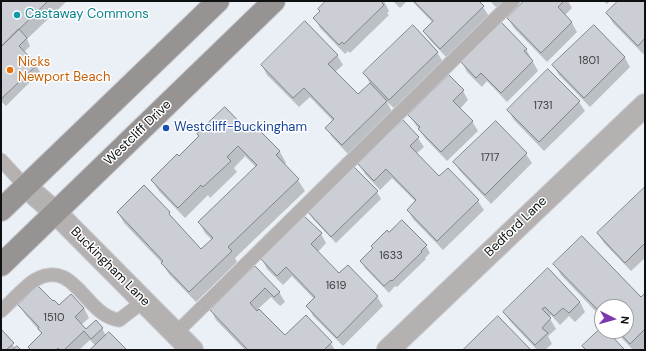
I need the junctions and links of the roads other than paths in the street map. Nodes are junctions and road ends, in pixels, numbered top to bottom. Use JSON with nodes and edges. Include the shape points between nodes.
{"nodes":[{"id":1,"x":218,"y":1,"type":"edge"},
{"id":2,"x":274,"y":1,"type":"edge"},
{"id":3,"x":513,"y":1,"type":"edge"},
{"id":4,"x":645,"y":105,"type":"edge"},
{"id":5,"x":1,"y":160,"type":"edge"},
{"id":6,"x":25,"y":186,"type":"junction"},
{"id":7,"x":1,"y":210,"type":"edge"},
{"id":8,"x":56,"y":213,"type":"junction"},
{"id":9,"x":1,"y":265,"type":"edge"},
{"id":10,"x":144,"y":301,"type":"junction"},
{"id":11,"x":1,"y":311,"type":"edge"},
{"id":12,"x":176,"y":333,"type":"junction"},
{"id":13,"x":192,"y":350,"type":"edge"},
{"id":14,"x":388,"y":350,"type":"edge"}],
"edges":[{"from":1,"to":6,"type":"street"},
{"from":2,"to":8,"type":"street","name":"Westcliff Drive"},
{"from":3,"to":12,"type":"lane"},
{"from":4,"to":14,"type":"street","name":"Bedford Lane"},
{"from":5,"to":6,"type":"lane"},
{"from":6,"to":7,"type":"street"},
{"from":6,"to":8,"type":"street","name":"Buckingham Lane"},
{"from":8,"to":9,"type":"street","name":"Westcliff Drive"},
{"from":8,"to":10,"type":"street","name":"Buckingham Lane"},
{"from":10,"to":11,"type":"lane","via":[[119,320],[112,319],[100,312],[72,282],[51,273],[34,280]]},
{"from":10,"to":12,"type":"street","name":"Buckingham Lane"},
{"from":12,"to":13,"type":"street","name":"Buckingham Lane"}]}
